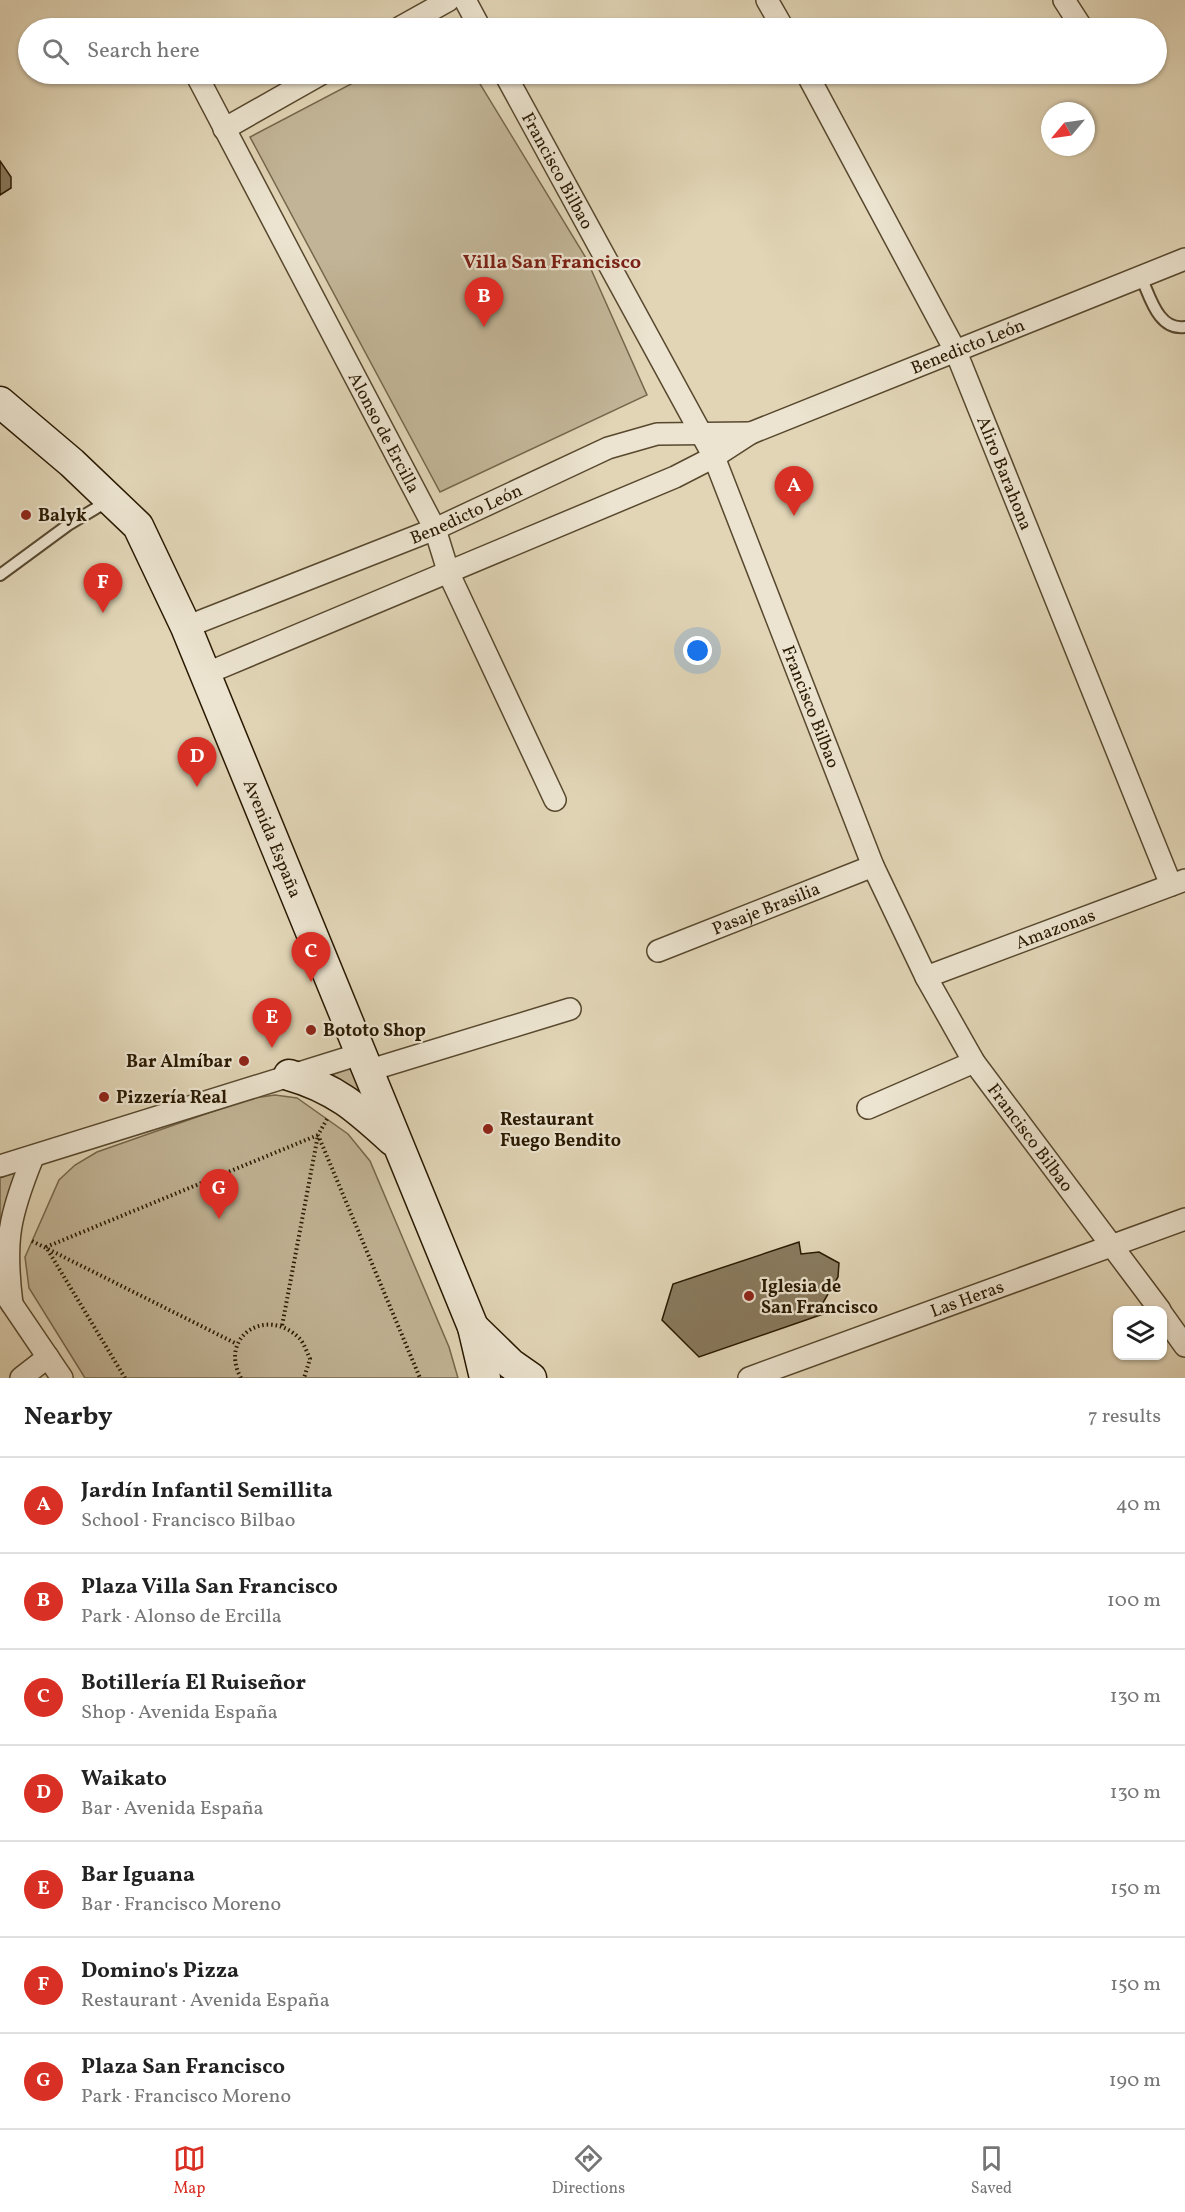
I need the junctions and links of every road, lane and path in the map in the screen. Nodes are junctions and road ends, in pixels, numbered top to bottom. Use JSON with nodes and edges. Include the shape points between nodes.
{"nodes":[{"id":1,"x":449,"y":0,"type":"edge"},
{"id":2,"x":465,"y":0,"type":"edge"},
{"id":3,"x":767,"y":0,"type":"edge"},
{"id":4,"x":1064,"y":0,"type":"edge"},
{"id":5,"x":417,"y":18,"type":"edge"},
{"id":6,"x":475,"y":18,"type":"edge"},
{"id":7,"x":777,"y":18,"type":"edge"},
{"id":8,"x":1076,"y":18,"type":"edge"},
{"id":9,"x":201,"y":84,"type":"edge"},
{"id":10,"x":303,"y":84,"type":"edge"},
{"id":11,"x":510,"y":84,"type":"edge"},
{"id":12,"x":812,"y":84,"type":"edge"},
{"id":13,"x":224,"y":129,"type":"junction"},
{"id":14,"x":1185,"y":259,"type":"edge"},
{"id":15,"x":1141,"y":277,"type":"junction"},
{"id":16,"x":1185,"y":327,"type":"edge"},
{"id":17,"x":956,"y":352,"type":"junction"},
{"id":18,"x":0,"y":402,"type":"edge"},
{"id":19,"x":751,"y":432,"type":"junction"},
{"id":20,"x":701,"y":433,"type":"junction"},
{"id":21,"x":714,"y":457,"type":"junction"},
{"id":22,"x":111,"y":500,"type":"junction"},
{"id":23,"x":435,"y":529,"type":"junction"},
{"id":24,"x":449,"y":574,"type":"junction"},
{"id":25,"x":0,"y":575,"type":"edge"},
{"id":26,"x":186,"y":627,"type":"junction"},
{"id":27,"x":205,"y":674,"type":"junction"},
{"id":28,"x":555,"y":800,"type":"dead end"},
{"id":29,"x":873,"y":866,"type":"junction"},
{"id":30,"x":1178,"y":882,"type":"edge"},
{"id":31,"x":658,"y":951,"type":"dead end"},
{"id":32,"x":926,"y":977,"type":"junction"},
{"id":33,"x":570,"y":1009,"type":"dead end"},
{"id":34,"x":974,"y":1062,"type":"junction"},
{"id":35,"x":364,"y":1063,"type":"junction"},
{"id":36,"x":289,"y":1076,"type":"junction"},
{"id":37,"x":340,"y":1095,"type":"junction"},
{"id":38,"x":868,"y":1108,"type":"dead end"},
{"id":39,"x":318,"y":1135,"type":"junction"},
{"id":40,"x":397,"y":1144,"type":"junction"},
{"id":41,"x":33,"y":1157,"type":"junction"},
{"id":42,"x":0,"y":1166,"type":"edge"},
{"id":43,"x":1185,"y":1220,"type":"edge"},
{"id":44,"x":1112,"y":1244,"type":"junction"},
{"id":45,"x":46,"y":1247,"type":"junction"},
{"id":46,"x":0,"y":1287,"type":"edge"},
{"id":47,"x":12,"y":1304,"type":"junction"},
{"id":48,"x":1156,"y":1306,"type":"edge"},
{"id":49,"x":1167,"y":1321,"type":"edge"},
{"id":50,"x":282,"y":1326,"type":"junction"},
{"id":51,"x":473,"y":1327,"type":"junction"},
{"id":52,"x":237,"y":1344,"type":"junction"},
{"id":53,"x":1185,"y":1346,"type":"edge"},
{"id":54,"x":48,"y":1357,"type":"junction"},
{"id":55,"x":21,"y":1378,"type":"edge"},
{"id":56,"x":62,"y":1378,"type":"edge"},
{"id":57,"x":125,"y":1378,"type":"edge"},
{"id":58,"x":242,"y":1378,"type":"edge"},
{"id":59,"x":304,"y":1378,"type":"edge"},
{"id":60,"x":420,"y":1378,"type":"edge"},
{"id":61,"x":485,"y":1378,"type":"edge"},
{"id":62,"x":531,"y":1378,"type":"edge"},
{"id":63,"x":749,"y":1378,"type":"edge"}],
"edges":[{"from":1,"to":5,"type":"street"},
{"from":2,"to":6,"type":"street"},
{"from":3,"to":7,"type":"street"},
{"from":4,"to":8,"type":"street"},
{"from":9,"to":13,"type":"street","name":"Alonso de Ercilla"},
{"from":10,"to":13,"type":"street"},
{"from":11,"to":20,"type":"street","name":"Francisco Bilbao"},
{"from":12,"to":17,"type":"street","name":"Aliro Barahona"},
{"from":13,"to":23,"type":"street","name":"Alonso de Ercilla"},
{"from":14,"to":15,"type":"street","name":"Benedicto León"},
{"from":15,"to":16,"type":"lane","via":[[1163,321]]},
{"from":15,"to":17,"type":"street","name":"Benedicto León"},
{"from":17,"to":19,"type":"street","name":"Benedicto León"},
{"from":17,"to":30,"type":"street","name":"Aliro Barahona"},
{"from":18,"to":22,"type":"main road","name":"Avenida España"},
{"from":19,"to":20,"type":"street","name":"Benedicto León"},
{"from":19,"to":21,"type":"street","name":"Benedicto León"},
{"from":20,"to":21,"type":"street","name":"Francisco Bilbao"},
{"from":20,"to":23,"type":"street","name":"Benedicto León","via":[[657,434],[608,448]]},
{"from":21,"to":24,"type":"street","name":"Benedicto León"},
{"from":21,"to":29,"type":"street","name":"Francisco Bilbao"},
{"from":22,"to":25,"type":"lane","via":[[68,525]]},
{"from":22,"to":26,"type":"main road","name":"Avenida España","via":[[138,526]]},
{"from":23,"to":24,"type":"street","name":"Alonso de Ercilla"},
{"from":23,"to":26,"type":"street","name":"Benedicto León"},
{"from":24,"to":27,"type":"street","name":"Benedicto León"},
{"from":24,"to":28,"type":"street","name":"Alonso de Ercilla"},
{"from":26,"to":27,"type":"main road","name":"Avenida España"},
{"from":27,"to":35,"type":"main road","name":"Avenida España"},
{"from":29,"to":31,"type":"street","name":"Pasaje Brasilia"},
{"from":29,"to":32,"type":"street","name":"Francisco Bilbao"},
{"from":30,"to":32,"type":"street","name":"Amazonas"},
{"from":32,"to":34,"type":"street","name":"Francisco Bilbao"},
{"from":33,"to":35,"type":"street"},
{"from":34,"to":38,"type":"street"},
{"from":34,"to":44,"type":"street","name":"Francisco Bilbao"},
{"from":35,"to":36,"type":"street"},
{"from":35,"to":40,"type":"main road","name":"Avenida España"},
{"from":36,"to":37,"type":"main road"},
{"from":36,"to":41,"type":"street"},
{"from":37,"to":39,"type":"path"},
{"from":37,"to":40,"type":"main road"},
{"from":39,"to":45,"type":"path"},
{"from":39,"to":50,"type":"path"},
{"from":39,"to":60,"type":"path"},
{"from":40,"to":51,"type":"main road","name":"Avenida España"},
{"from":41,"to":42,"type":"street"},
{"from":41,"to":47,"type":"street","via":[[16,1199],[9,1232],[6,1261]]},
{"from":43,"to":44,"type":"street","name":"Las Heras"},
{"from":44,"to":48,"type":"street","name":"Francisco Bilbao"},
{"from":44,"to":63,"type":"street","name":"Las Heras"},
{"from":45,"to":52,"type":"path"},
{"from":45,"to":57,"type":"path"},
{"from":46,"to":47,"type":"street"},
{"from":47,"to":54,"type":"street"},
{"from":49,"to":53,"type":"street"},
{"from":50,"to":52,"type":"path","via":[[261,1325],[243,1333]]},
{"from":50,"to":59,"type":"path","via":[[300,1339],[310,1359]]},
{"from":51,"to":61,"type":"main road","name":"Avenida España"},
{"from":51,"to":62,"type":"main road","name":"Avenida España"},
{"from":52,"to":58,"type":"path","via":[[235,1366]]},
{"from":54,"to":55,"type":"street"},
{"from":54,"to":56,"type":"street"}]}
